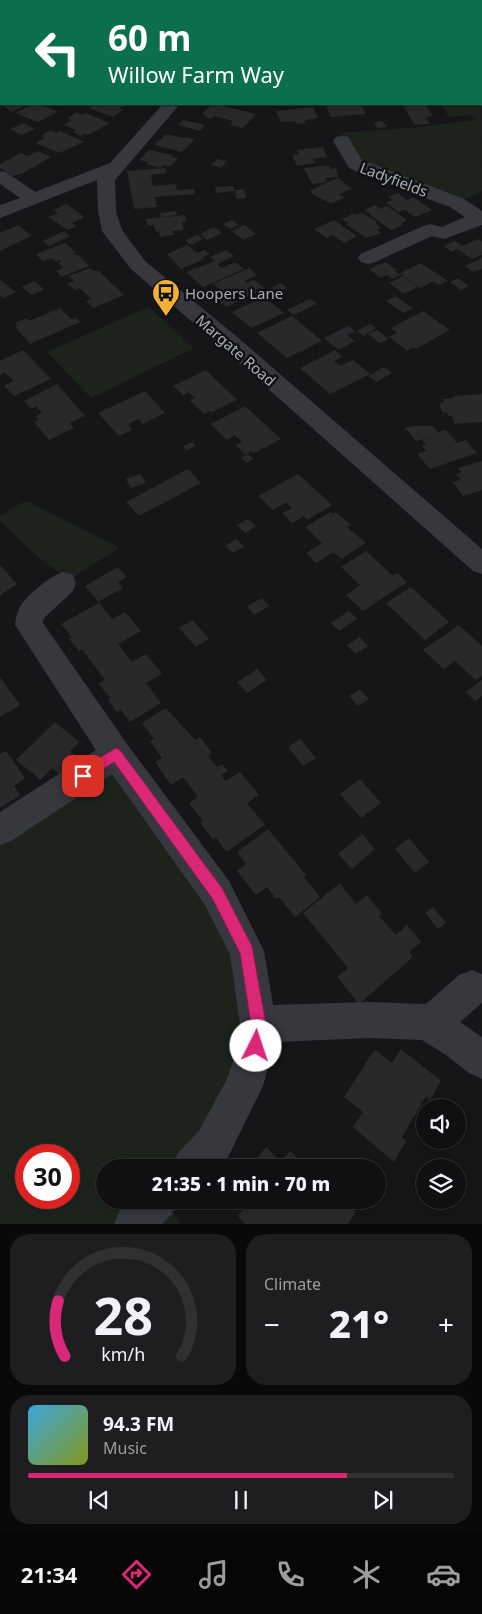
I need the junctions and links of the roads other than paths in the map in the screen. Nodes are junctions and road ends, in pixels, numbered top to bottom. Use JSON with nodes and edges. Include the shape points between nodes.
{"nodes":[{"id":1,"x":171,"y":105,"type":"edge"},
{"id":2,"x":342,"y":141,"type":"dead end"},
{"id":3,"x":115,"y":168,"type":"junction"},
{"id":4,"x":0,"y":176,"type":"edge"},
{"id":5,"x":476,"y":194,"type":"dead end"},
{"id":6,"x":34,"y":199,"type":"junction"},
{"id":7,"x":457,"y":202,"type":"junction"},
{"id":8,"x":0,"y":212,"type":"edge"},
{"id":9,"x":481,"y":218,"type":"edge"},
{"id":10,"x":368,"y":258,"type":"dead end"},
{"id":11,"x":482,"y":564,"type":"edge"},
{"id":12,"x":63,"y":583,"type":"dead end"},
{"id":13,"x":116,"y":754,"type":"junction"},
{"id":14,"x":0,"y":830,"type":"edge"},
{"id":15,"x":472,"y":988,"type":"dead end"},
{"id":16,"x":426,"y":1022,"type":"junction"},
{"id":17,"x":258,"y":1024,"type":"junction"},
{"id":18,"x":482,"y":1060,"type":"edge"},
{"id":19,"x":200,"y":1159,"type":"edge"},
{"id":20,"x":149,"y":1209,"type":"edge"},
{"id":21,"x":134,"y":1224,"type":"edge"}],
"edges":[{"from":1,"to":3,"type":"street","name":"Margate Road"},
{"from":2,"to":7,"type":"street","name":"Ladyfields","via":[[355,164]]},
{"from":3,"to":6,"type":"street"},
{"from":3,"to":11,"type":"street","name":"Margate Road","via":[[106,179],[107,211],[112,231],[138,266]]},
{"from":4,"to":6,"type":"street"},
{"from":5,"to":7,"type":"street"},
{"from":6,"to":8,"type":"street"},
{"from":7,"to":9,"type":"street","name":"Ladyfields"},
{"from":9,"to":10,"type":"street","name":"Ladyfields","via":[[444,233],[430,230]]},
{"from":12,"to":13,"type":"street","via":[[31,613],[29,625]]},
{"from":13,"to":14,"type":"street"},
{"from":13,"to":17,"type":"street","via":[[217,893],[247,951]]},
{"from":15,"to":16,"type":"street","via":[[439,1017]]},
{"from":16,"to":17,"type":"street","via":[[369,1020]]},
{"from":16,"to":18,"type":"street"},
{"from":17,"to":19,"type":"street","via":[[256,1046],[244,1086],[213,1145]]},
{"from":20,"to":21,"type":"street"}]}
